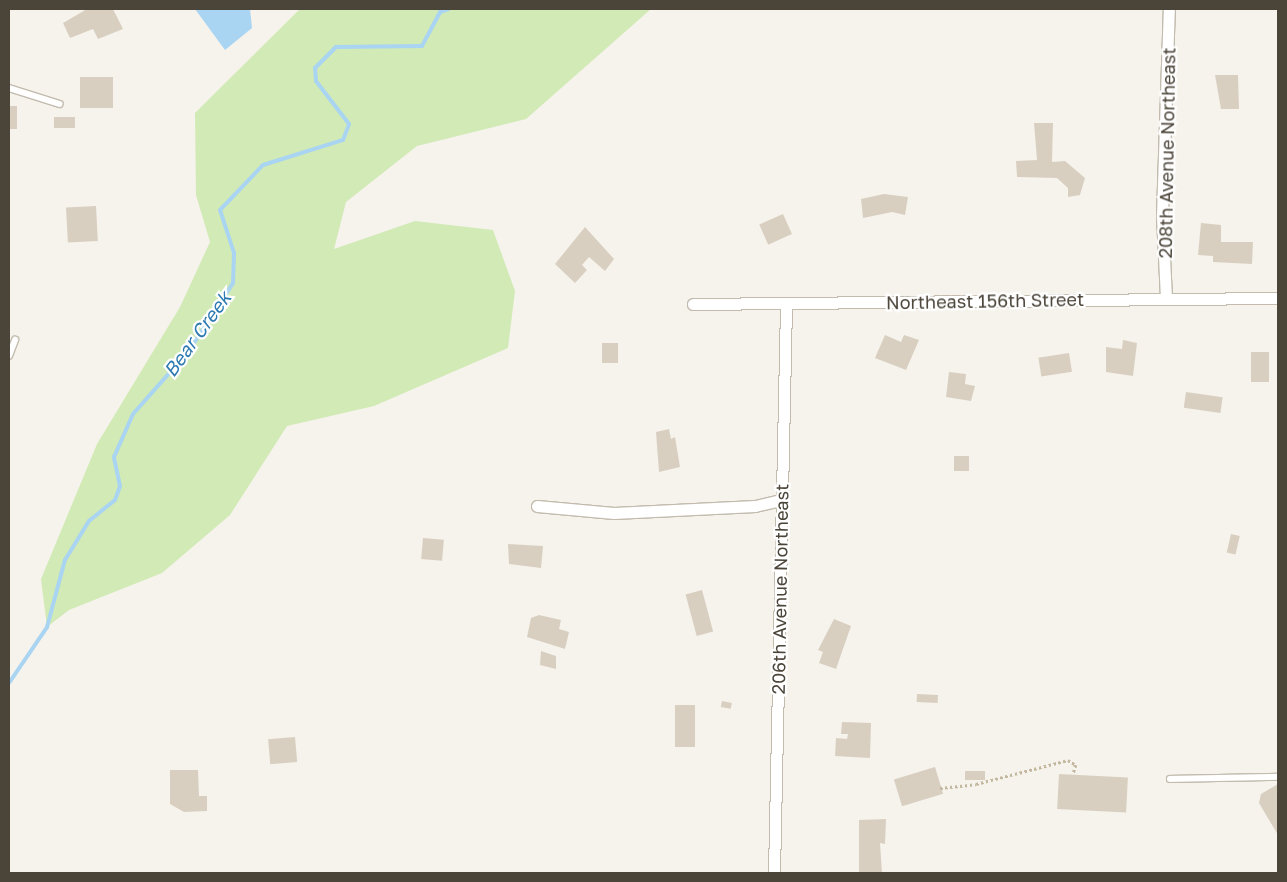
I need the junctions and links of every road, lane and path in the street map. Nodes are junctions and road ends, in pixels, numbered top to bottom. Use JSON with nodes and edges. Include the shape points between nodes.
{"nodes":[{"id":1,"x":1169,"y":9,"type":"edge"},
{"id":2,"x":9,"y":88,"type":"edge"},
{"id":3,"x":60,"y":104,"type":"dead end"},
{"id":4,"x":1166,"y":298,"type":"junction"},
{"id":5,"x":1278,"y":298,"type":"edge"},
{"id":6,"x":693,"y":304,"type":"dead end"},
{"id":7,"x":786,"y":305,"type":"junction"},
{"id":8,"x":15,"y":340,"type":"dead end"},
{"id":9,"x":9,"y":356,"type":"edge"},
{"id":10,"x":782,"y":500,"type":"junction"},
{"id":11,"x":537,"y":506,"type":"dead end"},
{"id":12,"x":1073,"y":776,"type":"dead end"},
{"id":13,"x":1278,"y":777,"type":"edge"},
{"id":14,"x":1170,"y":779,"type":"dead end"},
{"id":15,"x":940,"y":788,"type":"dead end"},
{"id":16,"x":774,"y":873,"type":"edge"}],
"edges":[{"from":1,"to":4,"type":"street","name":"208th Avenue Northeast","via":[[1162,215]]},
{"from":2,"to":3,"type":"lane"},
{"from":4,"to":5,"type":"street","name":"Northeast 156th Street"},
{"from":4,"to":7,"type":"street","name":"Northeast 156th Street"},
{"from":6,"to":7,"type":"street","name":"Northeast 156th Street"},
{"from":7,"to":10,"type":"street","name":"206th Avenue Northeast"},
{"from":8,"to":9,"type":"lane"},
{"from":10,"to":11,"type":"street","via":[[755,506],[614,513]]},
{"from":10,"to":16,"type":"street","name":"206th Avenue Northeast"},
{"from":12,"to":15,"type":"path","via":[[1076,765],[1068,760]]},
{"from":13,"to":14,"type":"lane"}]}
